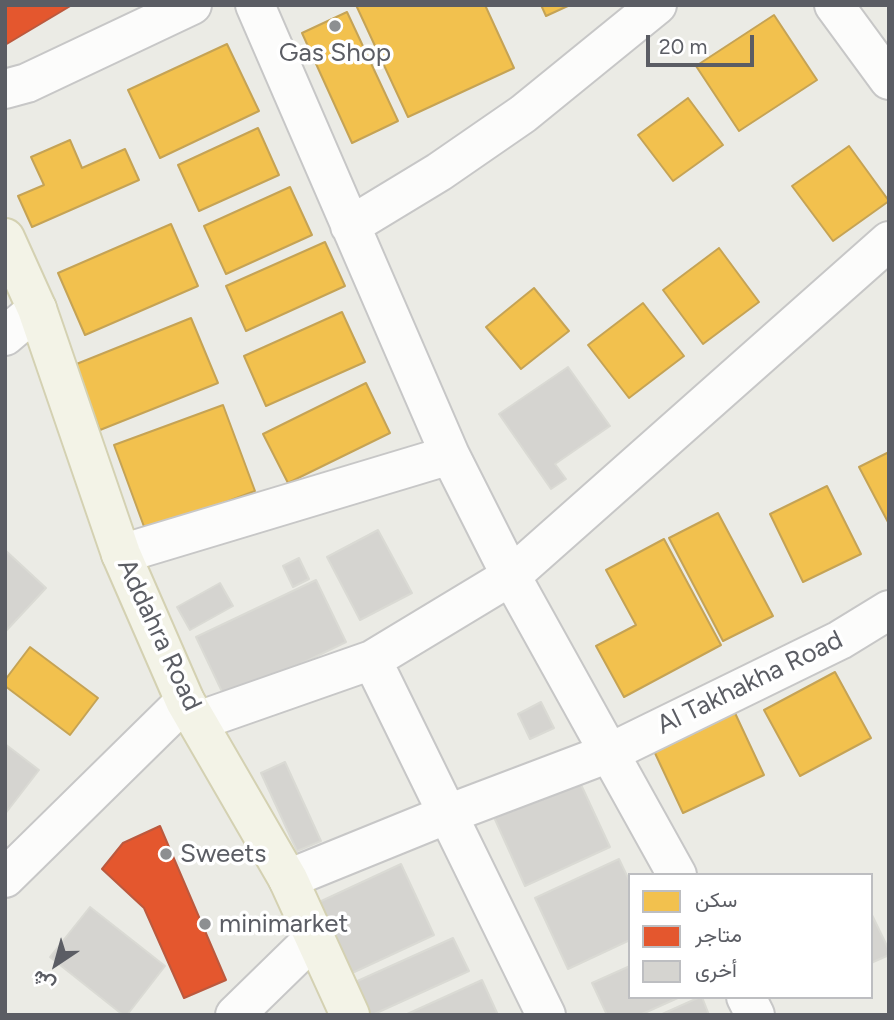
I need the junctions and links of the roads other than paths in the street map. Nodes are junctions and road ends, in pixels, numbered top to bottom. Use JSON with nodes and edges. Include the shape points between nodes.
{"nodes":[{"id":1,"x":192,"y":5,"type":"edge"},
{"id":2,"x":255,"y":5,"type":"edge"},
{"id":3,"x":657,"y":5,"type":"edge"},
{"id":4,"x":834,"y":5,"type":"edge"},
{"id":5,"x":889,"y":80,"type":"edge"},
{"id":6,"x":5,"y":89,"type":"edge"},
{"id":7,"x":350,"y":226,"type":"junction"},
{"id":8,"x":5,"y":238,"type":"edge"},
{"id":9,"x":889,"y":241,"type":"edge"},
{"id":10,"x":37,"y":309,"type":"junction"},
{"id":11,"x":5,"y":336,"type":"edge"},
{"id":12,"x":450,"y":455,"type":"junction"},
{"id":13,"x":121,"y":554,"type":"junction"},
{"id":14,"x":511,"y":576,"type":"junction"},
{"id":15,"x":889,"y":610,"type":"edge"},
{"id":16,"x":372,"y":660,"type":"junction"},
{"id":17,"x":192,"y":711,"type":"junction"},
{"id":18,"x":609,"y":752,"type":"junction"},
{"id":19,"x":448,"y":814,"type":"junction"},
{"id":20,"x":676,"y":873,"type":"edge"},
{"id":21,"x":5,"y":878,"type":"edge"},
{"id":22,"x":288,"y":879,"type":"junction"},
{"id":23,"x":315,"y":937,"type":"junction"},
{"id":24,"x":747,"y":999,"type":"edge"},
{"id":25,"x":235,"y":1015,"type":"edge"},
{"id":26,"x":350,"y":1015,"type":"edge"},
{"id":27,"x":546,"y":1015,"type":"edge"},
{"id":28,"x":755,"y":1015,"type":"edge"}],
"edges":[{"from":1,"to":6,"type":"street","via":[[27,83]]},
{"from":2,"to":7,"type":"street"},
{"from":3,"to":7,"type":"street","via":[[523,114]]},
{"from":4,"to":5,"type":"street"},
{"from":7,"to":12,"type":"street"},
{"from":8,"to":10,"type":"main road","name":"Addahra Road"},
{"from":9,"to":14,"type":"street"},
{"from":10,"to":11,"type":"street"},
{"from":10,"to":13,"type":"main road","name":"Addahra Road"},
{"from":12,"to":13,"type":"street"},
{"from":12,"to":14,"type":"street"},
{"from":13,"to":17,"type":"main road","name":"Addahra Road"},
{"from":14,"to":16,"type":"street"},
{"from":14,"to":18,"type":"street"},
{"from":15,"to":18,"type":"street","name":"Al Takhakha Road","via":[[840,639]]},
{"from":16,"to":17,"type":"street"},
{"from":16,"to":19,"type":"street"},
{"from":17,"to":21,"type":"street"},
{"from":17,"to":22,"type":"main road","name":"Addahra Road"},
{"from":18,"to":19,"type":"street","name":"Al Takhakha Road"},
{"from":18,"to":20,"type":"street"},
{"from":19,"to":22,"type":"street","name":"Al Takhakha Road"},
{"from":19,"to":27,"type":"street"},
{"from":22,"to":23,"type":"main road","name":"Addahra Road"},
{"from":23,"to":25,"type":"street"},
{"from":23,"to":26,"type":"main road","name":"Addahra Road"},
{"from":24,"to":28,"type":"street"}]}
